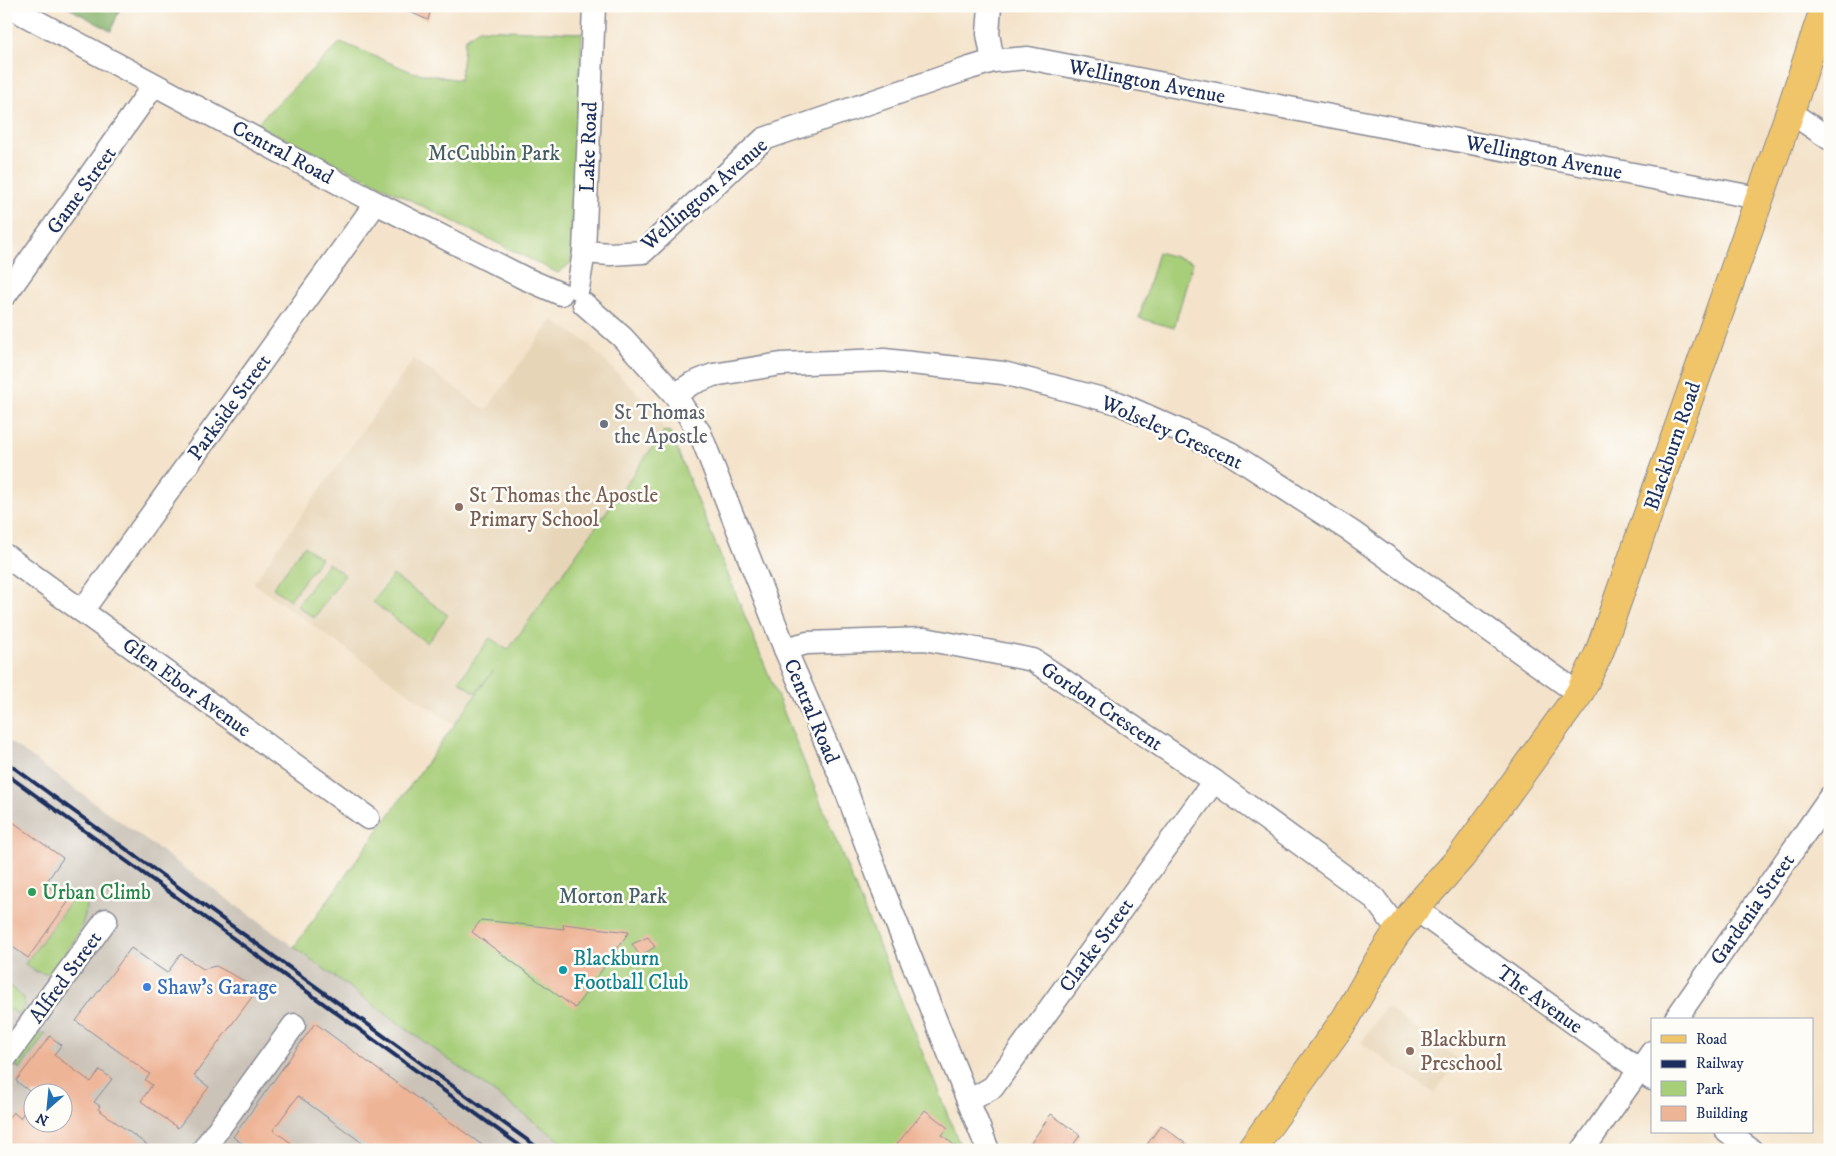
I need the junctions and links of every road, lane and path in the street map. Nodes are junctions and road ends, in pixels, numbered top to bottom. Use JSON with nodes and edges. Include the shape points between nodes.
{"nodes":[{"id":1,"x":8,"y":6,"type":"edge"},
{"id":2,"x":594,"y":6,"type":"edge"},
{"id":3,"x":990,"y":6,"type":"edge"},
{"id":4,"x":1825,"y":6,"type":"edge"},
{"id":5,"x":993,"y":61,"type":"junction"},
{"id":6,"x":154,"y":85,"type":"junction"},
{"id":7,"x":1790,"y":112,"type":"junction"},
{"id":8,"x":1830,"y":139,"type":"edge"},
{"id":9,"x":1758,"y":198,"type":"junction"},
{"id":10,"x":376,"y":203,"type":"junction"},
{"id":11,"x":584,"y":252,"type":"junction"},
{"id":12,"x":6,"y":294,"type":"edge"},
{"id":13,"x":574,"y":295,"type":"junction"},
{"id":14,"x":674,"y":395,"type":"junction"},
{"id":15,"x":6,"y":556,"type":"edge"},
{"id":16,"x":82,"y":611,"type":"junction"},
{"id":17,"x":785,"y":649,"type":"junction"},
{"id":18,"x":1578,"y":694,"type":"junction"},
{"id":19,"x":1214,"y":780,"type":"junction"},
{"id":20,"x":1830,"y":797,"type":"edge"},
{"id":21,"x":368,"y":818,"type":"dead end"},
{"id":22,"x":1413,"y":917,"type":"junction"},
{"id":23,"x":106,"y":920,"type":"dead end"},
{"id":24,"x":1346,"y":1018,"type":"junction"},
{"id":25,"x":1676,"y":1018,"type":"edge"},
{"id":26,"x":294,"y":1025,"type":"dead end"},
{"id":27,"x":6,"y":1058,"type":"edge"},
{"id":28,"x":1648,"y":1067,"type":"edge"},
{"id":29,"x":969,"y":1101,"type":"junction"},
{"id":30,"x":1730,"y":1134,"type":"edge"},
{"id":31,"x":203,"y":1150,"type":"edge"},
{"id":32,"x":988,"y":1150,"type":"edge"},
{"id":33,"x":1251,"y":1150,"type":"edge"},
{"id":34,"x":1583,"y":1150,"type":"edge"},
{"id":35,"x":1751,"y":1150,"type":"edge"}],
"edges":[{"from":1,"to":6,"type":"street","name":"Central Road"},
{"from":2,"to":11,"type":"street","name":"Lake Road"},
{"from":3,"to":5,"type":"street","via":[[988,34]]},
{"from":4,"to":7,"type":"main road","name":"Blackburn Road"},
{"from":5,"to":9,"type":"street","name":"Wellington Avenue","via":[[1028,58]]},
{"from":5,"to":11,"type":"street","name":"Wellington Avenue","via":[[764,139],[643,252]]},
{"from":6,"to":10,"type":"street","name":"Central Road"},
{"from":6,"to":12,"type":"street","name":"Game Street"},
{"from":7,"to":8,"type":"street"},
{"from":7,"to":9,"type":"main road","name":"Blackburn Road"},
{"from":9,"to":18,"type":"main road","name":"Blackburn Road","via":[[1599,653]]},
{"from":10,"to":13,"type":"street","name":"Central Road","via":[[524,278]]},
{"from":10,"to":16,"type":"street","name":"Parkside Street"},
{"from":11,"to":13,"type":"street","name":"Lake Road"},
{"from":13,"to":14,"type":"street","name":"Central Road","via":[[622,337]]},
{"from":14,"to":17,"type":"street","name":"Central Road","via":[[700,433]]},
{"from":14,"to":18,"type":"street","name":"Wolseley Crescent","via":[[713,375],[781,364],[884,360],[1003,373],[1118,402],[1230,453],[1352,532]]},
{"from":15,"to":16,"type":"street","name":"Glen Ebor Avenue"},
{"from":16,"to":21,"type":"street","name":"Glen Ebor Avenue"},
{"from":17,"to":19,"type":"street","name":"Gordon Crescent","via":[[807,643],[925,639],[1033,660]]},
{"from":17,"to":29,"type":"street","name":"Central Road","via":[[843,782],[882,888]]},
{"from":18,"to":22,"type":"main road","name":"Blackburn Road","via":[[1461,857]]},
{"from":19,"to":22,"type":"street","name":"Gordon Crescent","via":[[1374,898],[1393,923]]},
{"from":19,"to":29,"type":"street","name":"Clarke Street","via":[[993,1087]]},
{"from":20,"to":25,"type":"street","name":"Gardenia Street"},
{"from":22,"to":24,"type":"main road","name":"Blackburn Road","via":[[1379,960]]},
{"from":22,"to":24,"type":"main road","name":"Blackburn Road","via":[[1386,974]]},
{"from":22,"to":28,"type":"street","name":"The Avenue"},
{"from":23,"to":27,"type":"street","name":"Alfred Street"},
{"from":24,"to":33,"type":"main road","name":"Blackburn Road"},
{"from":26,"to":31,"type":"street"},
{"from":28,"to":34,"type":"street"},
{"from":29,"to":32,"type":"street","name":"Central Road"},
{"from":30,"to":35,"type":"street"}]}
